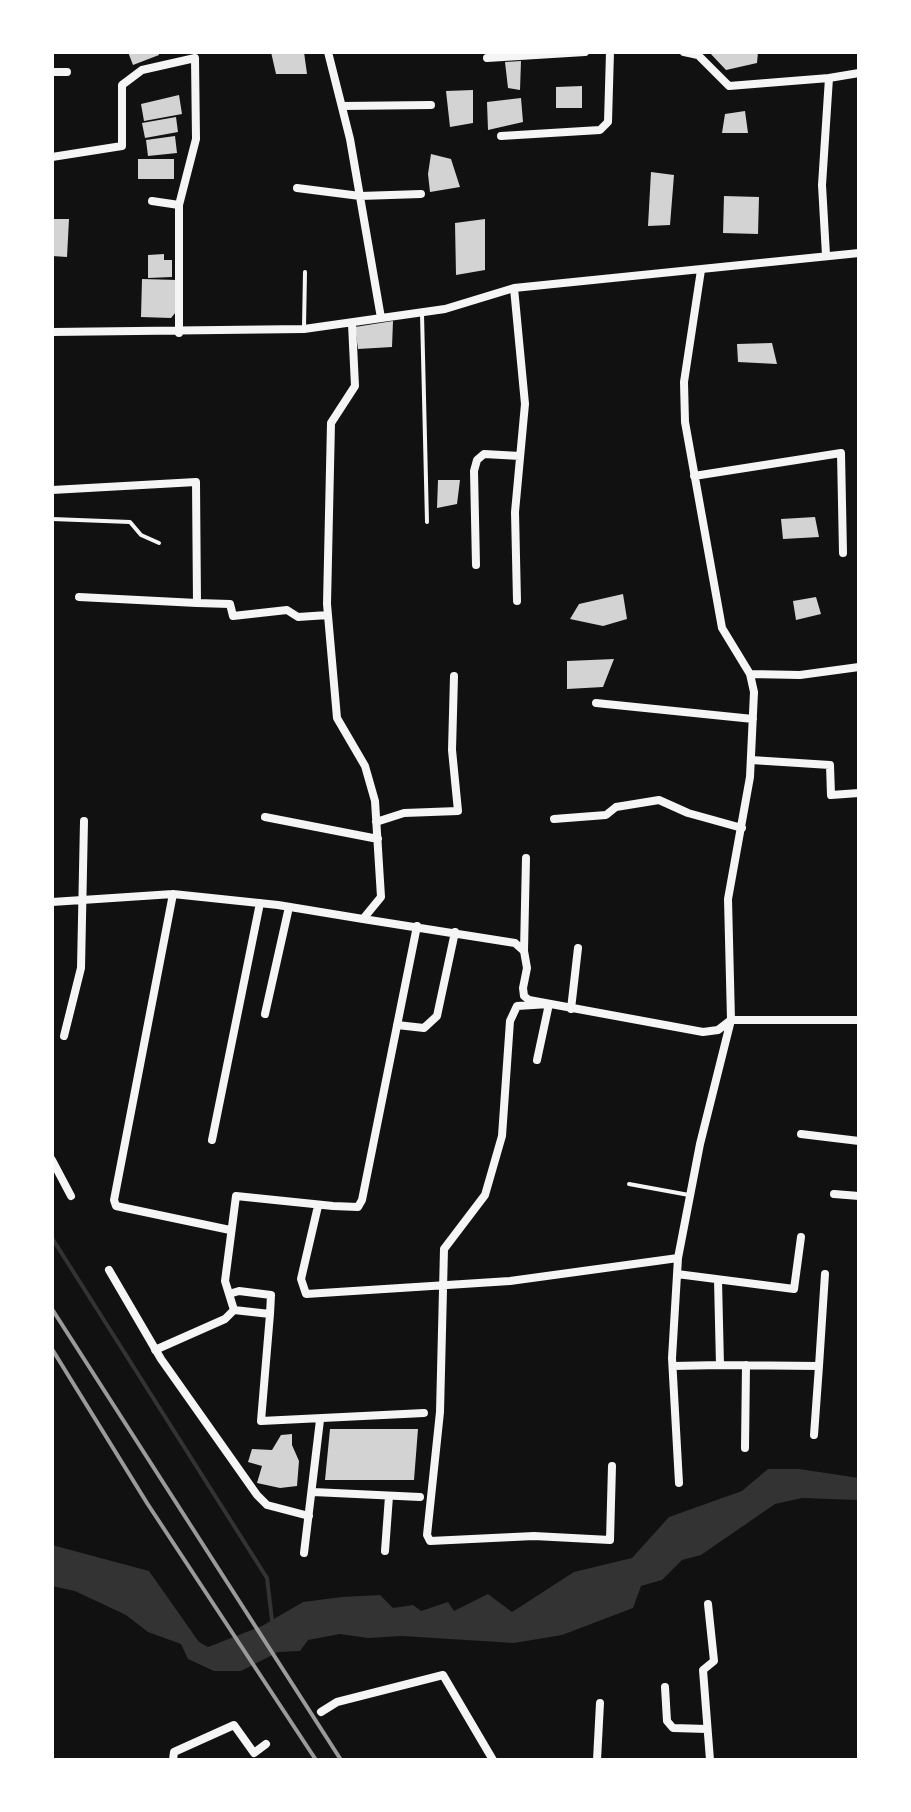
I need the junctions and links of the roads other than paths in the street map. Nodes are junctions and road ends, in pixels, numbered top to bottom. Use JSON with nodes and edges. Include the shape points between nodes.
{"nodes":[{"id":1,"x":328,"y":52,"type":"edge"},
{"id":2,"x":585,"y":52,"type":"edge"},
{"id":3,"x":610,"y":52,"type":"edge"},
{"id":4,"x":684,"y":52,"type":"edge"},
{"id":5,"x":698,"y":54,"type":"edge"},
{"id":6,"x":487,"y":58,"type":"dead end"},
{"id":7,"x":52,"y":72,"type":"edge"},
{"id":8,"x":67,"y":72,"type":"dead end"},
{"id":9,"x":859,"y":73,"type":"edge"},
{"id":10,"x":829,"y":78,"type":"junction"},
{"id":11,"x":431,"y":105,"type":"dead end"},
{"id":12,"x":342,"y":106,"type":"junction"},
{"id":13,"x":501,"y":136,"type":"dead end"},
{"id":14,"x":52,"y":157,"type":"edge"},
{"id":15,"x":297,"y":188,"type":"dead end"},
{"id":16,"x":421,"y":194,"type":"dead end"},
{"id":17,"x":360,"y":196,"type":"junction"},
{"id":18,"x":152,"y":201,"type":"dead end"},
{"id":19,"x":179,"y":205,"type":"junction"},
{"id":20,"x":859,"y":253,"type":"edge"},
{"id":21,"x":826,"y":255,"type":"junction"},
{"id":22,"x":701,"y":270,"type":"junction"},
{"id":23,"x":305,"y":272,"type":"dead end"},
{"id":24,"x":514,"y":288,"type":"junction"},
{"id":25,"x":421,"y":312,"type":"junction"},
{"id":26,"x":381,"y":318,"type":"junction"},
{"id":27,"x":352,"y":324,"type":"junction"},
{"id":28,"x":304,"y":329,"type":"junction"},
{"id":29,"x":52,"y":332,"type":"edge"},
{"id":30,"x":179,"y":333,"type":"junction"},
{"id":31,"x":520,"y":456,"type":"junction"},
{"id":32,"x":694,"y":476,"type":"junction"},
{"id":33,"x":52,"y":490,"type":"edge"},
{"id":34,"x":52,"y":519,"type":"edge"},
{"id":35,"x":427,"y":522,"type":"dead end"},
{"id":36,"x":159,"y":543,"type":"dead end"},
{"id":37,"x":843,"y":553,"type":"dead end"},
{"id":38,"x":476,"y":565,"type":"dead end"},
{"id":39,"x":79,"y":597,"type":"dead end"},
{"id":40,"x":517,"y":601,"type":"dead end"},
{"id":41,"x":197,"y":603,"type":"junction"},
{"id":42,"x":328,"y":615,"type":"junction"},
{"id":43,"x":859,"y":667,"type":"edge"},
{"id":44,"x":750,"y":674,"type":"junction"},
{"id":45,"x":454,"y":676,"type":"dead end"},
{"id":46,"x":596,"y":703,"type":"dead end"},
{"id":47,"x":753,"y":719,"type":"junction"},
{"id":48,"x":751,"y":760,"type":"junction"},
{"id":49,"x":859,"y":793,"type":"edge"},
{"id":50,"x":265,"y":817,"type":"dead end"},
{"id":51,"x":554,"y":819,"type":"dead end"},
{"id":52,"x":84,"y":821,"type":"dead end"},
{"id":53,"x":376,"y":822,"type":"junction"},
{"id":54,"x":742,"y":828,"type":"junction"},
{"id":55,"x":378,"y":839,"type":"junction"},
{"id":56,"x":526,"y":858,"type":"dead end"},
{"id":57,"x":173,"y":894,"type":"junction"},
{"id":58,"x":85,"y":900,"type":"junction"},
{"id":59,"x":52,"y":902,"type":"edge"},
{"id":60,"x":260,"y":903,"type":"junction"},
{"id":61,"x":289,"y":907,"type":"junction"},
{"id":62,"x":363,"y":919,"type":"junction"},
{"id":63,"x":417,"y":926,"type":"junction"},
{"id":64,"x":455,"y":932,"type":"junction"},
{"id":65,"x":578,"y":948,"type":"dead end"},
{"id":66,"x":524,"y":951,"type":"junction"},
{"id":67,"x":549,"y":1004,"type":"junction"},
{"id":68,"x":571,"y":1009,"type":"junction"},
{"id":69,"x":265,"y":1014,"type":"dead end"},
{"id":70,"x":731,"y":1020,"type":"junction"},
{"id":71,"x":859,"y":1020,"type":"edge"},
{"id":72,"x":397,"y":1025,"type":"junction"},
{"id":73,"x":64,"y":1036,"type":"dead end"},
{"id":74,"x":537,"y":1060,"type":"dead end"},
{"id":75,"x":801,"y":1134,"type":"dead end"},
{"id":76,"x":212,"y":1140,"type":"dead end"},
{"id":77,"x":859,"y":1141,"type":"edge"},
{"id":78,"x":52,"y":1160,"type":"edge"},
{"id":79,"x":629,"y":1184,"type":"dead end"},
{"id":80,"x":834,"y":1194,"type":"dead end"},
{"id":81,"x":689,"y":1195,"type":"junction"},
{"id":82,"x":71,"y":1196,"type":"dead end"},
{"id":83,"x":859,"y":1196,"type":"edge"},
{"id":84,"x":318,"y":1206,"type":"junction"},
{"id":85,"x":230,"y":1230,"type":"junction"},
{"id":86,"x":801,"y":1237,"type":"dead end"},
{"id":87,"x":678,"y":1258,"type":"junction"},
{"id":88,"x":109,"y":1270,"type":"dead end"},
{"id":89,"x":677,"y":1274,"type":"junction"},
{"id":90,"x":825,"y":1274,"type":"dead end"},
{"id":91,"x":718,"y":1280,"type":"junction"},
{"id":92,"x":443,"y":1283,"type":"junction"},
{"id":93,"x":229,"y":1294,"type":"junction"},
{"id":94,"x":234,"y":1310,"type":"junction"},
{"id":95,"x":270,"y":1314,"type":"junction"},
{"id":96,"x":155,"y":1350,"type":"junction"},
{"id":97,"x":720,"y":1365,"type":"junction"},
{"id":98,"x":746,"y":1365,"type":"junction"},
{"id":99,"x":673,"y":1366,"type":"junction"},
{"id":100,"x":819,"y":1366,"type":"junction"},
{"id":101,"x":424,"y":1413,"type":"dead end"},
{"id":102,"x":320,"y":1420,"type":"junction"},
{"id":103,"x":814,"y":1435,"type":"dead end"},
{"id":104,"x":745,"y":1448,"type":"dead end"},
{"id":105,"x":612,"y":1466,"type":"dead end"},
{"id":106,"x":679,"y":1483,"type":"dead end"},
{"id":107,"x":313,"y":1492,"type":"junction"},
{"id":108,"x":389,"y":1496,"type":"junction"},
{"id":109,"x":420,"y":1497,"type":"dead end"},
{"id":110,"x":309,"y":1516,"type":"junction"},
{"id":111,"x":385,"y":1551,"type":"dead end"},
{"id":112,"x":304,"y":1553,"type":"dead end"},
{"id":113,"x":708,"y":1604,"type":"dead end"},
{"id":114,"x":665,"y":1687,"type":"dead end"},
{"id":115,"x":600,"y":1703,"type":"dead end"},
{"id":116,"x":321,"y":1712,"type":"dead end"},
{"id":117,"x":707,"y":1729,"type":"junction"},
{"id":118,"x":266,"y":1744,"type":"dead end"},
{"id":119,"x":173,"y":1760,"type":"edge"},
{"id":120,"x":493,"y":1760,"type":"edge"},
{"id":121,"x":597,"y":1760,"type":"edge"},
{"id":122,"x":710,"y":1760,"type":"edge"}],
"edges":[{"from":1,"to":12,"type":"street"},
{"from":2,"to":6,"type":"street"},
{"from":3,"to":13,"type":"street","via":[[608,122],[600,130]]},
{"from":4,"to":5,"type":"street"},
{"from":5,"to":10,"type":"street","via":[[729,86]]},
{"from":7,"to":8,"type":"street"},
{"from":9,"to":10,"type":"street"},
{"from":10,"to":21,"type":"street","via":[[822,185]]},
{"from":11,"to":12,"type":"street"},
{"from":12,"to":17,"type":"street"},
{"from":14,"to":19,"type":"street","via":[[122,146],[122,85],[142,70],[195,58],[196,139]]},
{"from":15,"to":17,"type":"street"},
{"from":16,"to":17,"type":"street"},
{"from":17,"to":26,"type":"street"},
{"from":18,"to":19,"type":"street"},
{"from":19,"to":30,"type":"street"},
{"from":20,"to":21,"type":"street"},
{"from":21,"to":22,"type":"street"},
{"from":22,"to":24,"type":"street"},
{"from":22,"to":32,"type":"street","via":[[684,382]]},
{"from":23,"to":28,"type":"lane"},
{"from":24,"to":25,"type":"street"},
{"from":24,"to":31,"type":"street","via":[[525,404]]},
{"from":25,"to":26,"type":"street"},
{"from":25,"to":35,"type":"lane"},
{"from":26,"to":27,"type":"street"},
{"from":27,"to":28,"type":"street"},
{"from":27,"to":42,"type":"street","via":[[355,386],[331,423]]},
{"from":28,"to":30,"type":"street"},
{"from":29,"to":30,"type":"street"},
{"from":31,"to":38,"type":"street","via":[[484,454],[477,460]]},
{"from":31,"to":40,"type":"street"},
{"from":32,"to":37,"type":"street","via":[[841,453]]},
{"from":32,"to":44,"type":"street","via":[[722,628]]},
{"from":33,"to":41,"type":"street","via":[[196,482]]},
{"from":34,"to":36,"type":"lane","via":[[130,522],[141,535]]},
{"from":39,"to":41,"type":"street"},
{"from":41,"to":42,"type":"street","via":[[230,604],[233,616],[287,610],[298,617]]},
{"from":42,"to":53,"type":"street","via":[[337,718],[365,766]]},
{"from":43,"to":44,"type":"street","via":[[800,675]]},
{"from":44,"to":47,"type":"street"},
{"from":45,"to":53,"type":"street","via":[[452,750],[458,811],[404,813]]},
{"from":46,"to":47,"type":"street"},
{"from":47,"to":48,"type":"street"},
{"from":48,"to":49,"type":"street","via":[[830,765],[831,795]]},
{"from":48,"to":54,"type":"street"},
{"from":50,"to":55,"type":"street"},
{"from":51,"to":54,"type":"street","via":[[606,815],[616,807],[659,800]]},
{"from":52,"to":58,"type":"street"},
{"from":53,"to":55,"type":"street"},
{"from":54,"to":70,"type":"street","via":[[728,899]]},
{"from":55,"to":62,"type":"street","via":[[381,897]]},
{"from":56,"to":66,"type":"street"},
{"from":57,"to":58,"type":"street"},
{"from":57,"to":60,"type":"street"},
{"from":57,"to":85,"type":"street","via":[[114,1200],[116,1206]]},
{"from":58,"to":59,"type":"street"},
{"from":58,"to":73,"type":"street","via":[[81,968]]},
{"from":60,"to":61,"type":"street"},
{"from":60,"to":76,"type":"street"},
{"from":61,"to":62,"type":"street"},
{"from":61,"to":69,"type":"street"},
{"from":62,"to":63,"type":"street"},
{"from":63,"to":64,"type":"street"},
{"from":63,"to":72,"type":"street"},
{"from":64,"to":66,"type":"street","via":[[515,943]]},
{"from":64,"to":72,"type":"street","via":[[437,1016],[424,1028]]},
{"from":65,"to":68,"type":"street"},
{"from":66,"to":67,"type":"street","via":[[524,996]]},
{"from":67,"to":68,"type":"street"},
{"from":67,"to":74,"type":"street"},
{"from":67,"to":92,"type":"street","via":[[517,1006],[510,1021],[502,1136],[485,1195],[444,1249]]},
{"from":68,"to":70,"type":"street","via":[[703,1032],[718,1030]]},
{"from":70,"to":71,"type":"street"},
{"from":70,"to":81,"type":"street"},
{"from":72,"to":84,"type":"street","via":[[358,1207]]},
{"from":75,"to":77,"type":"street"},
{"from":78,"to":82,"type":"street"},
{"from":79,"to":81,"type":"lane"},
{"from":80,"to":83,"type":"street"},
{"from":81,"to":87,"type":"street"},
{"from":84,"to":85,"type":"street","via":[[236,1196]]},
{"from":84,"to":92,"type":"street","via":[[301,1279],[306,1294]]},
{"from":85,"to":93,"type":"street","via":[[225,1281]]},
{"from":86,"to":91,"type":"street","via":[[794,1289]]},
{"from":87,"to":89,"type":"street"},
{"from":87,"to":92,"type":"street","via":[[510,1281]]},
{"from":88,"to":96,"type":"street"},
{"from":89,"to":91,"type":"street"},
{"from":89,"to":99,"type":"street"},
{"from":90,"to":100,"type":"street"},
{"from":91,"to":97,"type":"street"},
{"from":92,"to":105,"type":"street","via":[[430,1541],[534,1536],[610,1540]]},
{"from":93,"to":94,"type":"street"},
{"from":93,"to":95,"type":"street","via":[[271,1295]]},
{"from":94,"to":95,"type":"street"},
{"from":94,"to":96,"type":"street"},
{"from":95,"to":102,"type":"street","via":[[261,1421]]},
{"from":96,"to":110,"type":"street","via":[[257,1495],[267,1505]]},
{"from":97,"to":98,"type":"street"},
{"from":97,"to":99,"type":"street"},
{"from":98,"to":100,"type":"street"},
{"from":98,"to":104,"type":"street"},
{"from":99,"to":106,"type":"street"},
{"from":100,"to":103,"type":"street"},
{"from":101,"to":102,"type":"street"},
{"from":102,"to":107,"type":"street"},
{"from":107,"to":108,"type":"street"},
{"from":107,"to":110,"type":"street"},
{"from":108,"to":109,"type":"street"},
{"from":108,"to":111,"type":"street"},
{"from":110,"to":112,"type":"street"},
{"from":113,"to":117,"type":"street","via":[[714,1661],[703,1670]]},
{"from":114,"to":117,"type":"street","via":[[667,1721],[673,1728]]},
{"from":115,"to":121,"type":"street"},
{"from":116,"to":120,"type":"street","via":[[337,1702],[443,1675]]},
{"from":117,"to":122,"type":"street"},
{"from":118,"to":119,"type":"street","via":[[254,1753],[234,1725],[174,1752]]}]}
